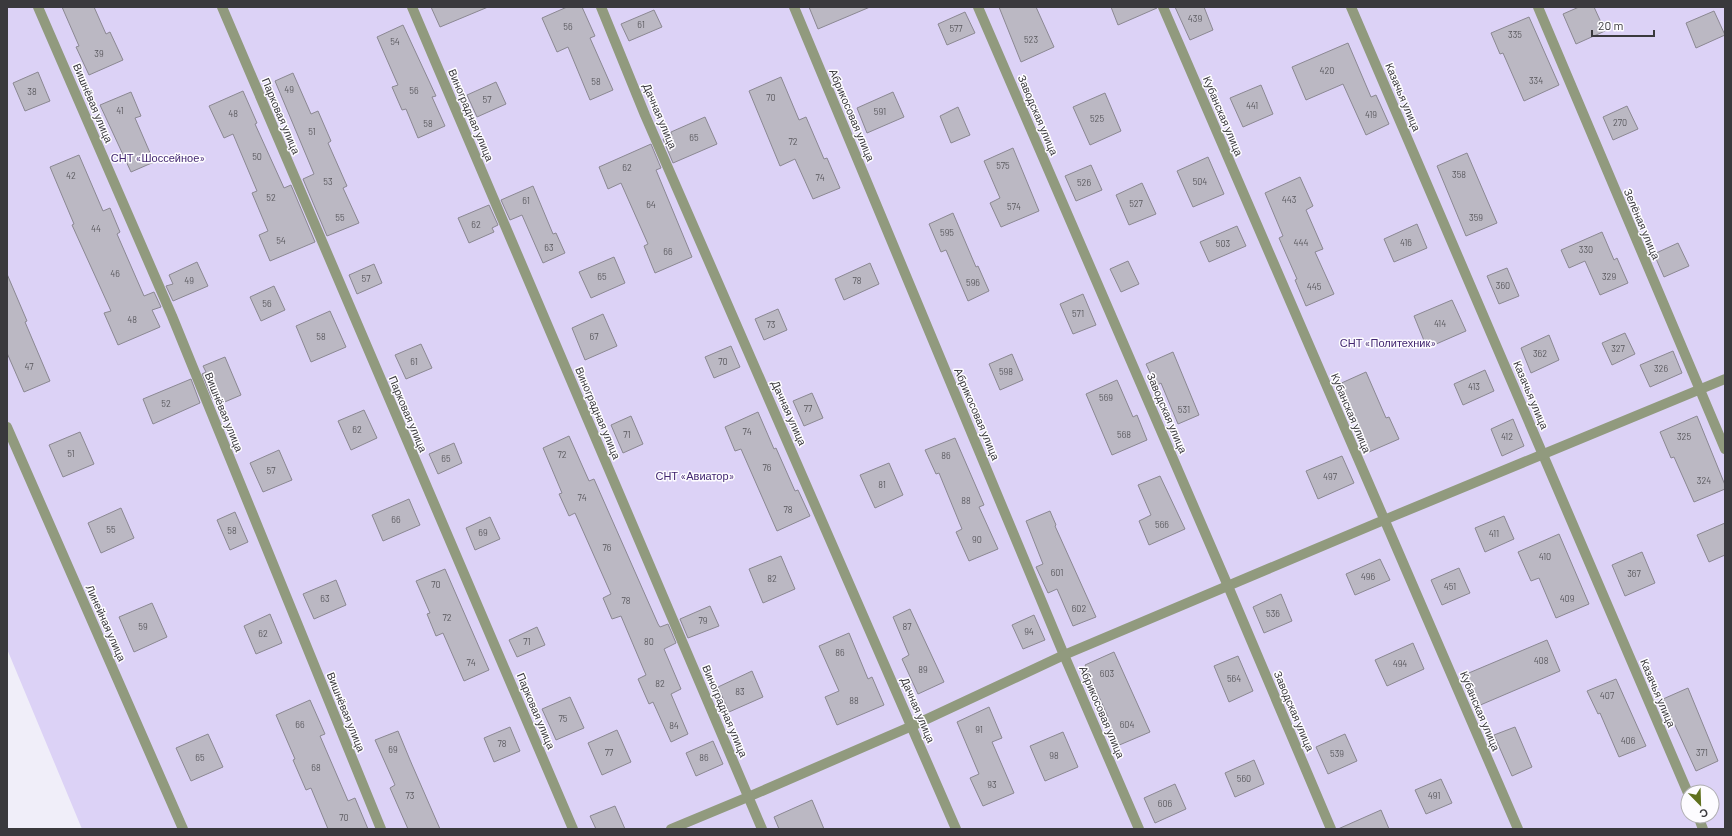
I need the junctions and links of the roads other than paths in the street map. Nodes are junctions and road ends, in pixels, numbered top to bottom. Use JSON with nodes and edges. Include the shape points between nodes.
{"nodes":[{"id":1,"x":38,"y":7,"type":"edge"},
{"id":2,"x":222,"y":7,"type":"edge"},
{"id":3,"x":412,"y":7,"type":"edge"},
{"id":4,"x":601,"y":7,"type":"edge"},
{"id":5,"x":794,"y":7,"type":"edge"},
{"id":6,"x":978,"y":7,"type":"edge"},
{"id":7,"x":1164,"y":7,"type":"edge"},
{"id":8,"x":1351,"y":7,"type":"edge"},
{"id":9,"x":1538,"y":7,"type":"edge"},
{"id":10,"x":1725,"y":379,"type":"edge"},
{"id":11,"x":1700,"y":390,"type":"junction"},
{"id":12,"x":7,"y":427,"type":"edge"},
{"id":13,"x":1725,"y":449,"type":"edge"},
{"id":14,"x":1543,"y":454,"type":"junction"},
{"id":15,"x":1384,"y":520,"type":"junction"},
{"id":16,"x":1228,"y":586,"type":"junction"},
{"id":17,"x":1064,"y":655,"type":"junction"},
{"id":18,"x":912,"y":726,"type":"junction"},
{"id":19,"x":1684,"y":784,"type":"edge"},
{"id":20,"x":748,"y":797,"type":"junction"},
{"id":21,"x":183,"y":829,"type":"edge"},
{"id":22,"x":381,"y":829,"type":"edge"},
{"id":23,"x":573,"y":829,"type":"edge"},
{"id":24,"x":671,"y":829,"type":"edge"},
{"id":25,"x":762,"y":829,"type":"edge"},
{"id":26,"x":956,"y":829,"type":"edge"},
{"id":27,"x":1139,"y":829,"type":"edge"},
{"id":28,"x":1331,"y":829,"type":"edge"},
{"id":29,"x":1518,"y":829,"type":"edge"}],
"edges":[{"from":1,"to":22,"type":"street","name":"Вишнёвая улица","via":[[172,316]]},
{"from":2,"to":23,"type":"street","name":"Парковая улица"},
{"from":3,"to":20,"type":"street","name":"Виноградная улица"},
{"from":4,"to":18,"type":"street","name":"Дачная улица","via":[[645,115]]},
{"from":5,"to":17,"type":"street","name":"Абрикосовая улица"},
{"from":6,"to":16,"type":"street","name":"Заводская улица"},
{"from":7,"to":15,"type":"street","name":"Кубанская улица"},
{"from":8,"to":14,"type":"street","name":"Казачья улица"},
{"from":9,"to":11,"type":"street","name":"Зелёная улица"},
{"from":10,"to":11,"type":"street"},
{"from":11,"to":13,"type":"street","name":"Зелёная улица"},
{"from":11,"to":14,"type":"street"},
{"from":12,"to":21,"type":"street","name":"Линейная улица"},
{"from":14,"to":15,"type":"street"},
{"from":14,"to":19,"type":"street","name":"Казачья улица"},
{"from":15,"to":16,"type":"street"},
{"from":15,"to":29,"type":"street","name":"Кубанская улица"},
{"from":16,"to":17,"type":"street"},
{"from":16,"to":28,"type":"street","name":"Заводская улица"},
{"from":17,"to":18,"type":"street"},
{"from":17,"to":27,"type":"street","name":"Абрикосовая улица"},
{"from":18,"to":20,"type":"street"},
{"from":18,"to":26,"type":"street","name":"Дачная улица"},
{"from":20,"to":24,"type":"street"},
{"from":20,"to":25,"type":"street","name":"Виноградная улица"}]}
